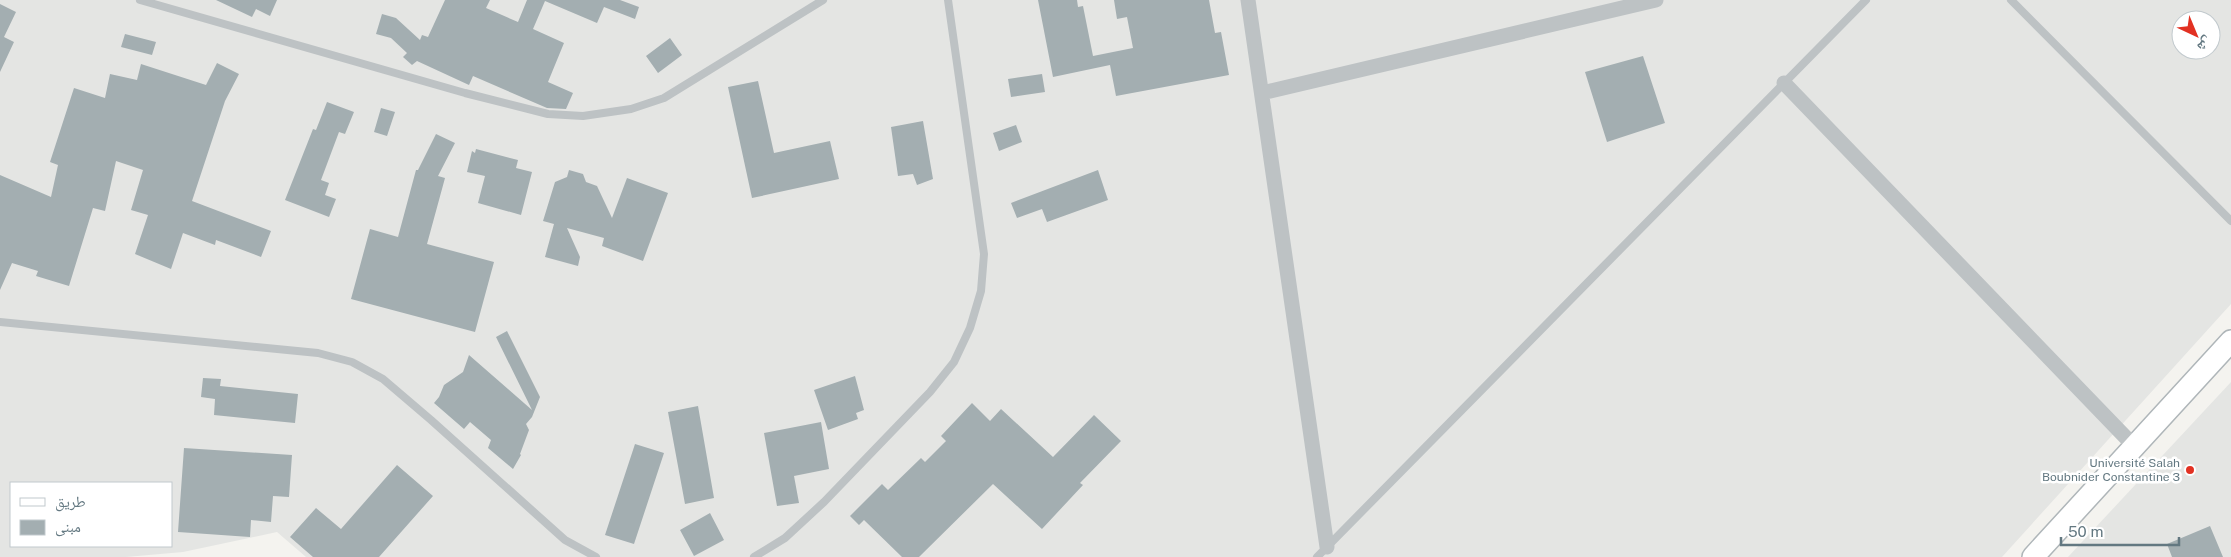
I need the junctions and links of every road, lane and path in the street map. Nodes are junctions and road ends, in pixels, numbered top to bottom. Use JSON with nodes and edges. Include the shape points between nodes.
{"nodes":[{"id":1,"x":140,"y":0,"type":"edge"},
{"id":2,"x":823,"y":0,"type":"edge"},
{"id":3,"x":948,"y":0,"type":"edge"},
{"id":4,"x":1248,"y":0,"type":"edge"},
{"id":5,"x":1656,"y":0,"type":"edge"},
{"id":6,"x":1866,"y":0,"type":"edge"},
{"id":7,"x":2011,"y":0,"type":"edge"},
{"id":8,"x":1784,"y":83,"type":"junction"},
{"id":9,"x":1262,"y":93,"type":"junction"},
{"id":10,"x":2231,"y":221,"type":"edge"},
{"id":11,"x":0,"y":322,"type":"edge"},
{"id":12,"x":2231,"y":341,"type":"edge"},
{"id":13,"x":2134,"y":446,"type":"junction"},
{"id":14,"x":1322,"y":552,"type":"edge"},
{"id":15,"x":596,"y":557,"type":"edge"},
{"id":16,"x":754,"y":557,"type":"edge"},
{"id":17,"x":2033,"y":557,"type":"edge"}],
"edges":[{"from":1,"to":2,"type":"lane","via":[[465,93],[548,114],[583,116],[631,109],[664,98]]},
{"from":3,"to":16,"type":"lane","via":[[984,254],[981,291],[970,328],[954,362],[930,392],[824,502],[785,538]]},
{"from":4,"to":9,"type":"street"},
{"from":5,"to":9,"type":"street"},
{"from":6,"to":8,"type":"lane"},
{"from":7,"to":10,"type":"lane"},
{"from":8,"to":13,"type":"street"},
{"from":8,"to":14,"type":"lane"},
{"from":9,"to":14,"type":"street"},
{"from":11,"to":15,"type":"lane","via":[[318,353],[352,362],[383,379],[565,540]]},
{"from":12,"to":13,"type":"main road"},
{"from":13,"to":17,"type":"main road"}]}
